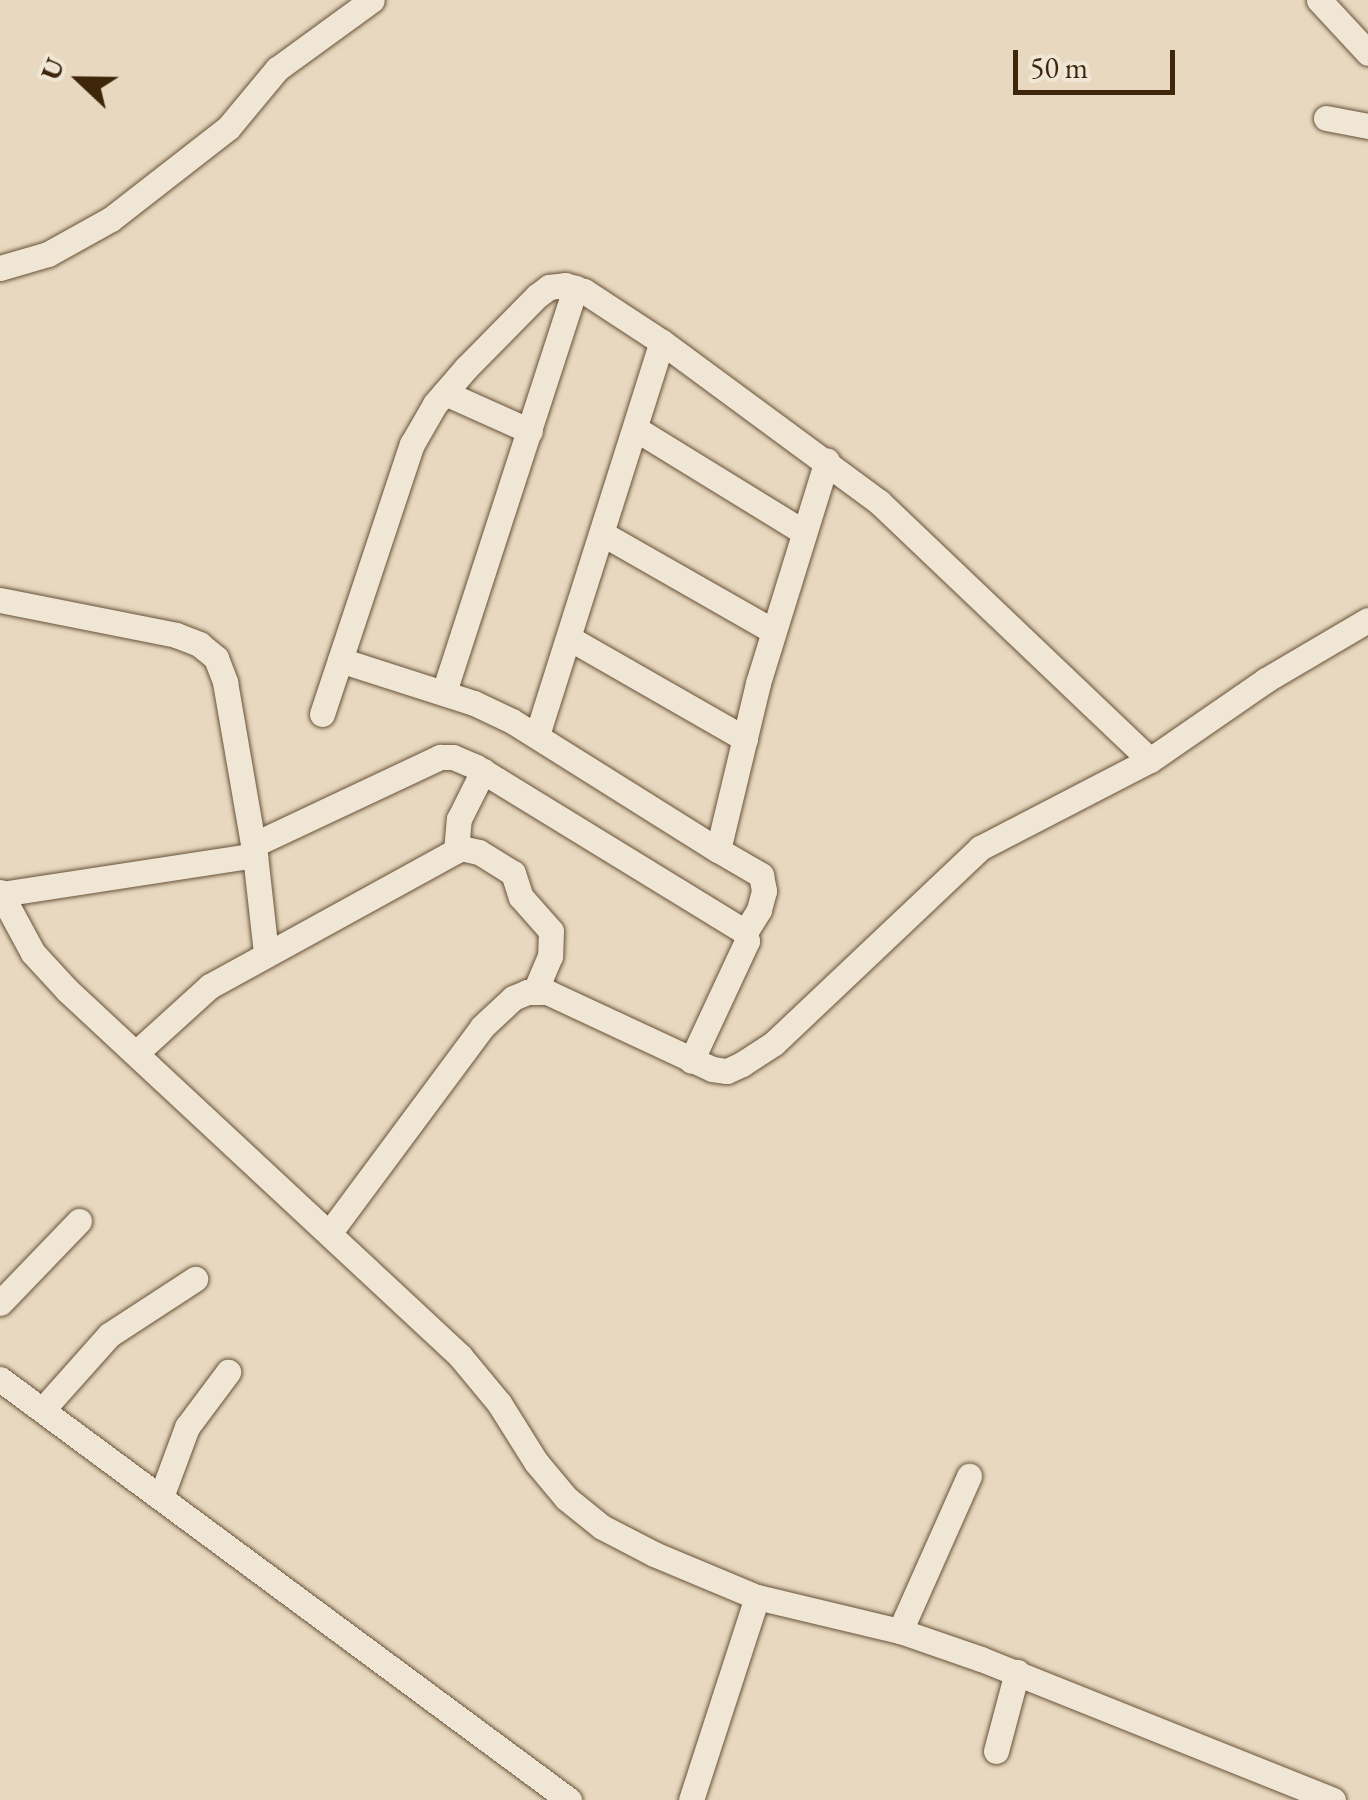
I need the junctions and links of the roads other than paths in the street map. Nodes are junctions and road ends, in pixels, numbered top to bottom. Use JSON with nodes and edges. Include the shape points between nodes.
{"nodes":[{"id":1,"x":372,"y":0,"type":"edge"},
{"id":2,"x":1319,"y":0,"type":"edge"},
{"id":3,"x":1368,"y":53,"type":"edge"},
{"id":4,"x":1326,"y":118,"type":"dead end"},
{"id":5,"x":1368,"y":126,"type":"edge"},
{"id":6,"x":0,"y":268,"type":"edge"},
{"id":7,"x":575,"y":288,"type":"junction"},
{"id":8,"x":662,"y":342,"type":"junction"},
{"id":9,"x":445,"y":393,"type":"junction"},
{"id":10,"x":636,"y":430,"type":"junction"},
{"id":11,"x":530,"y":431,"type":"junction"},
{"id":12,"x":826,"y":460,"type":"junction"},
{"id":13,"x":802,"y":530,"type":"junction"},
{"id":14,"x":603,"y":534,"type":"junction"},
{"id":15,"x":0,"y":600,"type":"edge"},
{"id":16,"x":1368,"y":620,"type":"edge"},
{"id":17,"x":773,"y":631,"type":"junction"},
{"id":18,"x":569,"y":638,"type":"junction"},
{"id":19,"x":340,"y":660,"type":"junction"},
{"id":20,"x":444,"y":692,"type":"junction"},
{"id":21,"x":322,"y":714,"type":"dead end"},
{"id":22,"x":537,"y":734,"type":"junction"},
{"id":23,"x":745,"y":738,"type":"junction"},
{"id":24,"x":1150,"y":760,"type":"junction"},
{"id":25,"x":482,"y":771,"type":"junction"},
{"id":26,"x":254,"y":850,"type":"junction"},
{"id":27,"x":718,"y":850,"type":"junction"},
{"id":28,"x":456,"y":851,"type":"junction"},
{"id":29,"x":0,"y":893,"type":"edge"},
{"id":30,"x":745,"y":932,"type":"junction"},
{"id":31,"x":266,"y":954,"type":"junction"},
{"id":32,"x":534,"y":992,"type":"junction"},
{"id":33,"x":136,"y":1053,"type":"junction"},
{"id":34,"x":691,"y":1061,"type":"junction"},
{"id":35,"x":78,"y":1221,"type":"dead end"},
{"id":36,"x":330,"y":1232,"type":"junction"},
{"id":37,"x":195,"y":1280,"type":"dead end"},
{"id":38,"x":0,"y":1303,"type":"edge"},
{"id":39,"x":228,"y":1372,"type":"dead end"},
{"id":40,"x":0,"y":1379,"type":"edge"},
{"id":41,"x":44,"y":1408,"type":"junction"},
{"id":42,"x":969,"y":1476,"type":"dead end"},
{"id":43,"x":161,"y":1497,"type":"junction"},
{"id":44,"x":758,"y":1597,"type":"junction"},
{"id":45,"x":900,"y":1631,"type":"junction"},
{"id":46,"x":1017,"y":1672,"type":"junction"},
{"id":47,"x":996,"y":1752,"type":"dead end"},
{"id":48,"x":570,"y":1800,"type":"edge"},
{"id":49,"x":691,"y":1800,"type":"edge"},
{"id":50,"x":1332,"y":1800,"type":"edge"}],
"edges":[{"from":1,"to":6,"type":"street","via":[[277,68],[228,128],[111,218],[48,254]]},
{"from":2,"to":3,"type":"street"},
{"from":4,"to":5,"type":"street"},
{"from":7,"to":8,"type":"street"},
{"from":7,"to":9,"type":"street","via":[[549,287],[537,296]]},
{"from":7,"to":11,"type":"street"},
{"from":8,"to":10,"type":"street"},
{"from":8,"to":12,"type":"street"},
{"from":9,"to":11,"type":"street"},
{"from":9,"to":19,"type":"street","via":[[412,444]]},
{"from":10,"to":13,"type":"street"},
{"from":10,"to":14,"type":"street"},
{"from":11,"to":20,"type":"street"},
{"from":12,"to":13,"type":"street"},
{"from":12,"to":24,"type":"street","via":[[879,502]]},
{"from":13,"to":17,"type":"street"},
{"from":14,"to":17,"type":"street"},
{"from":14,"to":18,"type":"street"},
{"from":15,"to":26,"type":"street","via":[[176,634],[208,650],[225,682]]},
{"from":16,"to":24,"type":"street"},
{"from":17,"to":23,"type":"street"},
{"from":18,"to":22,"type":"street"},
{"from":18,"to":23,"type":"street"},
{"from":19,"to":20,"type":"street"},
{"from":19,"to":21,"type":"street"},
{"from":20,"to":22,"type":"street"},
{"from":22,"to":27,"type":"street"},
{"from":23,"to":27,"type":"street"},
{"from":24,"to":34,"type":"street","via":[[980,848],[755,1056],[727,1070]]},
{"from":25,"to":26,"type":"street","via":[[440,756]]},
{"from":25,"to":28,"type":"street","via":[[459,819]]},
{"from":25,"to":30,"type":"street"},
{"from":26,"to":29,"type":"street"},
{"from":26,"to":31,"type":"street"},
{"from":27,"to":30,"type":"street","via":[[761,875],[759,910]]},
{"from":28,"to":31,"type":"street"},
{"from":28,"to":32,"type":"street","via":[[479,852],[513,873],[521,897],[551,932],[550,956]]},
{"from":29,"to":33,"type":"street","via":[[33,953]]},
{"from":30,"to":34,"type":"street","via":[[747,941]]},
{"from":31,"to":33,"type":"street","via":[[210,986]]},
{"from":32,"to":34,"type":"street"},
{"from":32,"to":36,"type":"street","via":[[513,998],[482,1027]]},
{"from":33,"to":36,"type":"street"},
{"from":35,"to":38,"type":"street"},
{"from":36,"to":44,"type":"street","via":[[478,1375],[566,1498],[626,1541]]},
{"from":37,"to":41,"type":"street","via":[[109,1335]]},
{"from":39,"to":43,"type":"street","via":[[187,1428]]},
{"from":40,"to":41,"type":"street"},
{"from":41,"to":43,"type":"street"},
{"from":42,"to":45,"type":"street"},
{"from":43,"to":48,"type":"street"},
{"from":44,"to":45,"type":"street"},
{"from":44,"to":49,"type":"street"},
{"from":45,"to":46,"type":"street"},
{"from":46,"to":47,"type":"street"},
{"from":46,"to":50,"type":"street"}]}
